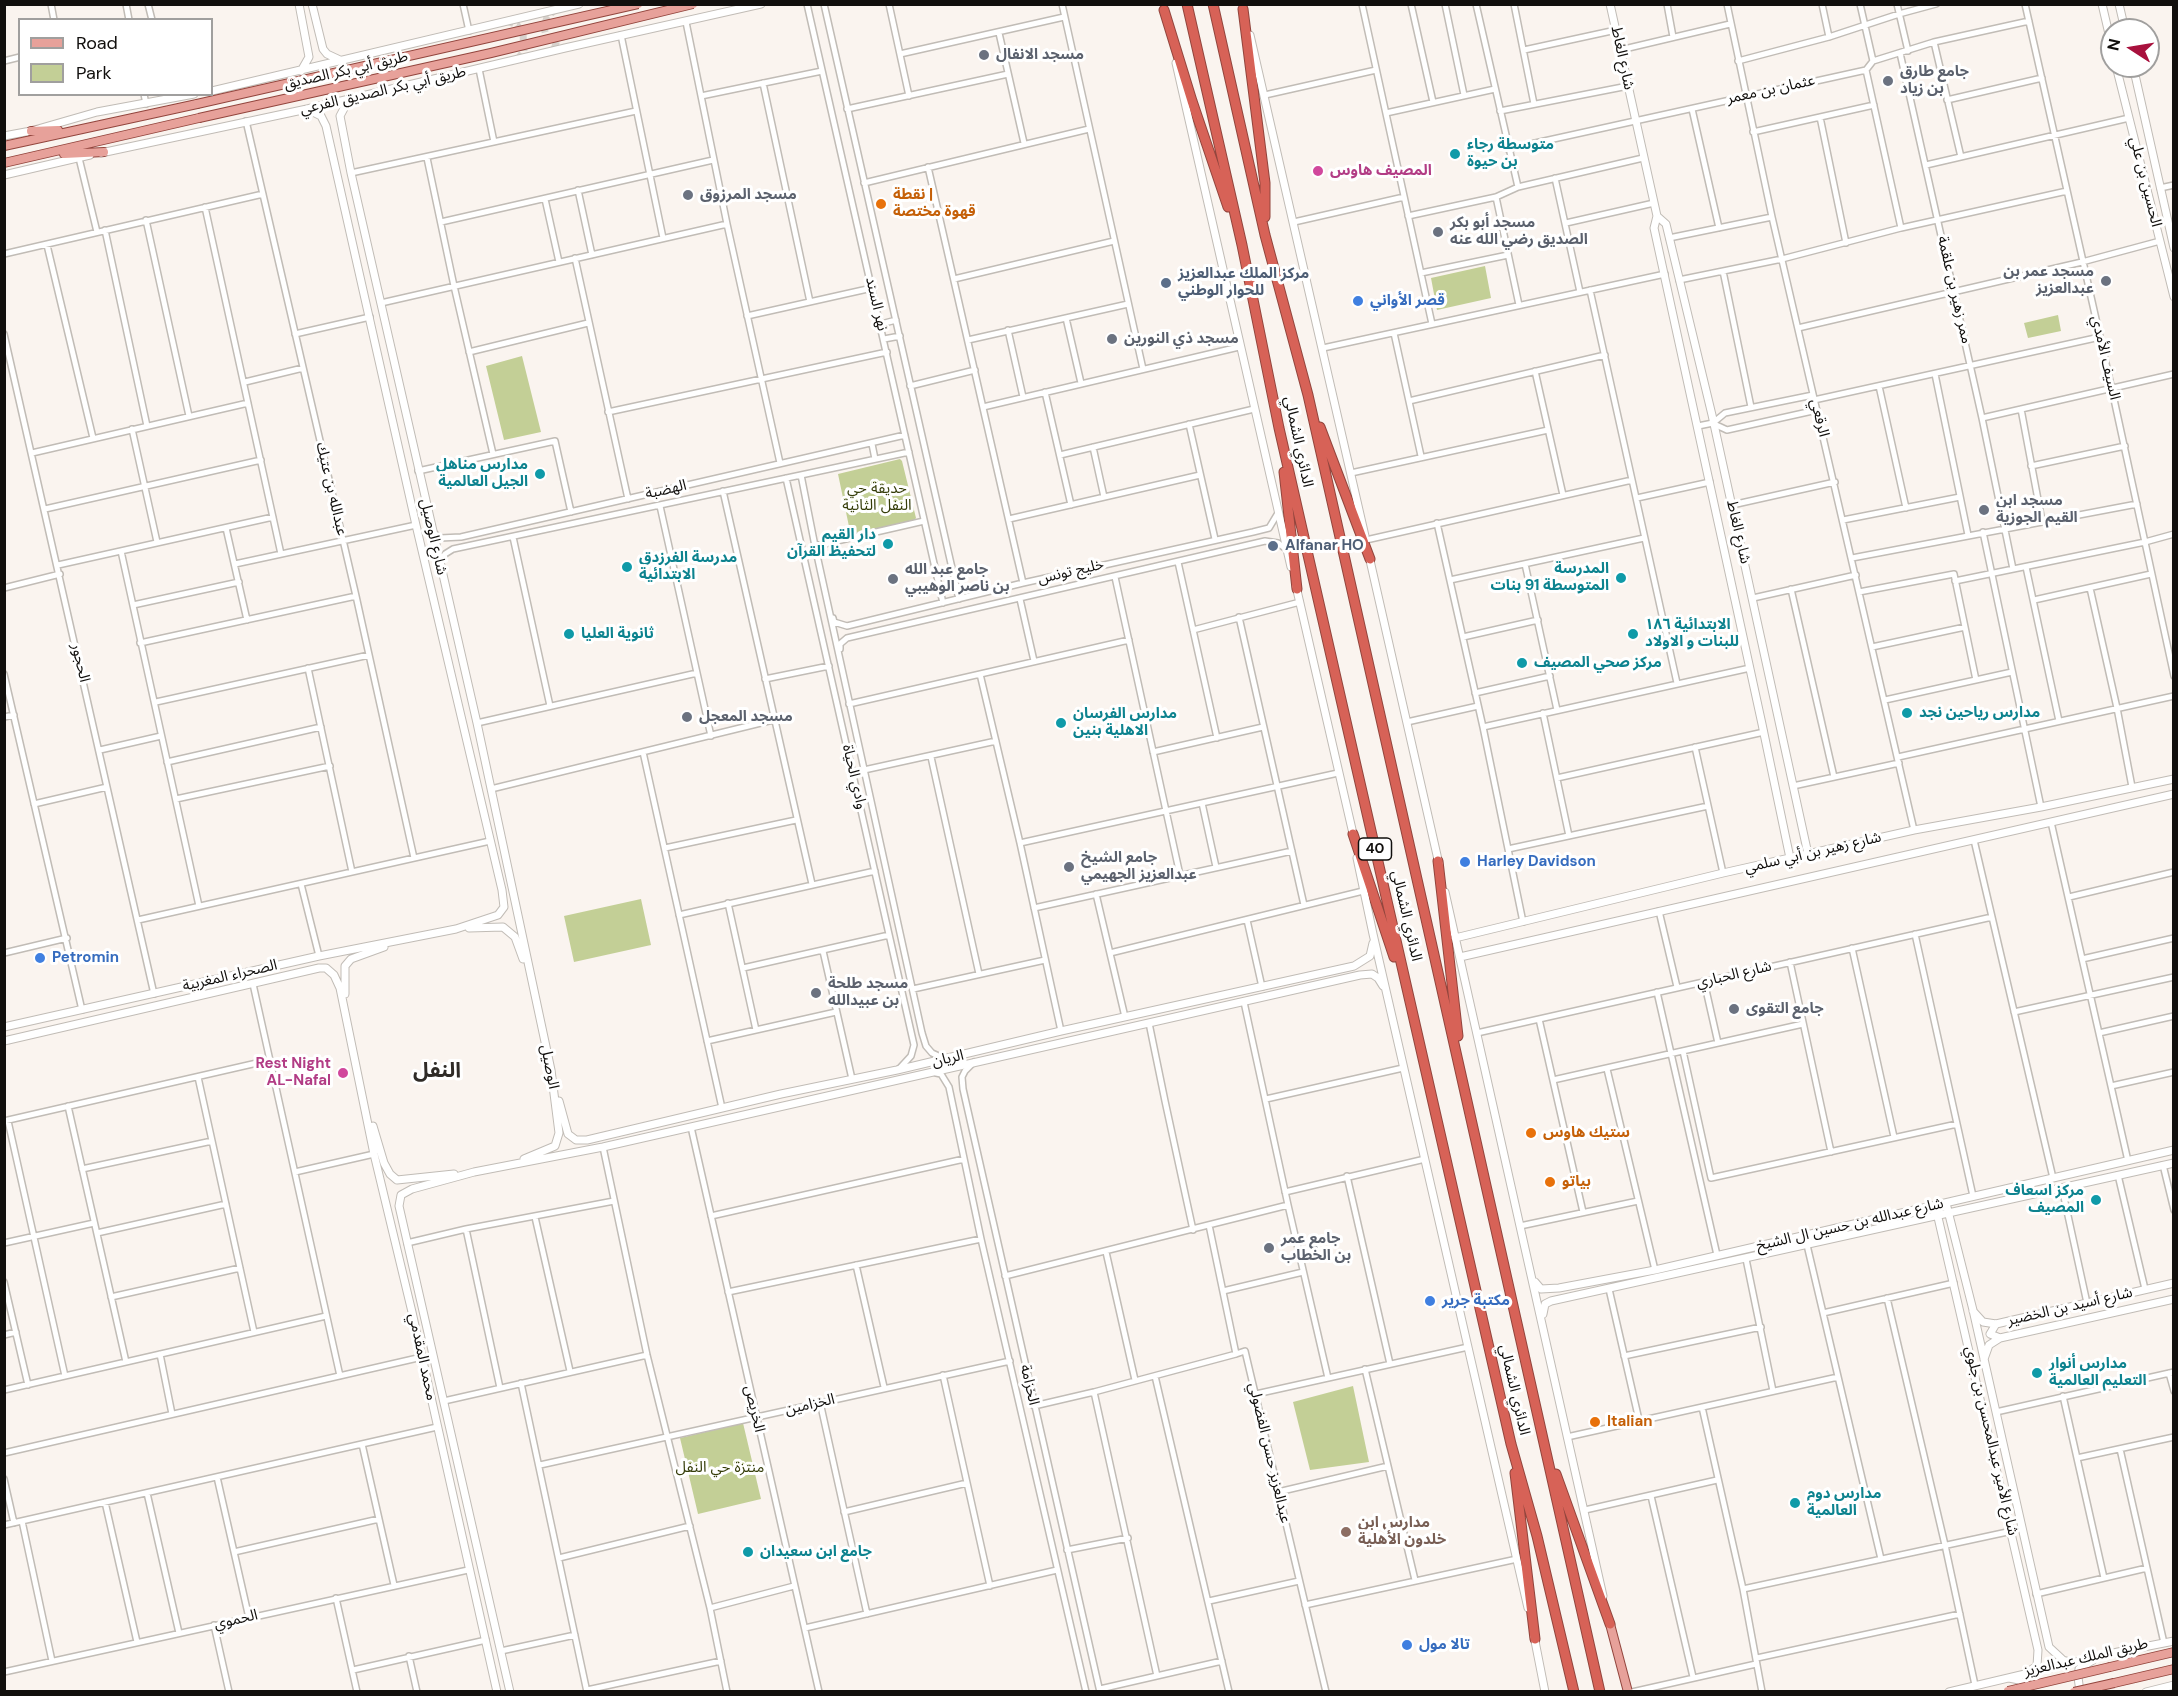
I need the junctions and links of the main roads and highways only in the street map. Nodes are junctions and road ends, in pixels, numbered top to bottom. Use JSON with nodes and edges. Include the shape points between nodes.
{"nodes":[{"id":1,"x":638,"y":4,"type":"edge"},
{"id":2,"x":693,"y":4,"type":"edge"},
{"id":3,"x":1187,"y":4,"type":"edge"},
{"id":4,"x":1213,"y":4,"type":"edge"},
{"id":5,"x":1164,"y":7,"type":"edge"},
{"id":6,"x":1243,"y":7,"type":"edge"},
{"id":7,"x":82,"y":128,"type":"junction"},
{"id":8,"x":31,"y":131,"type":"road end"},
{"id":9,"x":4,"y":146,"type":"edge"},
{"id":10,"x":104,"y":152,"type":"road end"},
{"id":11,"x":43,"y":156,"type":"junction"},
{"id":12,"x":4,"y":163,"type":"edge"},
{"id":13,"x":1265,"y":235,"type":"junction"},
{"id":14,"x":1242,"y":245,"type":"junction"},
{"id":15,"x":1308,"y":395,"type":"junction"},
{"id":16,"x":1279,"y":428,"type":"junction"},
{"id":17,"x":1370,"y":559,"type":"road end"},
{"id":18,"x":1297,"y":589,"type":"road end"},
{"id":19,"x":1353,"y":834,"type":"road end"},
{"id":20,"x":1438,"y":861,"type":"road end"},
{"id":21,"x":1410,"y":1004,"type":"junction"},
{"id":22,"x":1464,"y":1083,"type":"junction"},
{"id":23,"x":1542,"y":1436,"type":"junction"},
{"id":24,"x":1511,"y":1444,"type":"junction"},
{"id":25,"x":1610,"y":1624,"type":"joint"},
{"id":26,"x":1535,"y":1639,"type":"road end"},
{"id":27,"x":2174,"y":1652,"type":"edge"},
{"id":28,"x":2174,"y":1669,"type":"edge"},
{"id":29,"x":2006,"y":1691,"type":"edge"},
{"id":30,"x":1574,"y":1692,"type":"edge"},
{"id":31,"x":1600,"y":1692,"type":"edge"},
{"id":32,"x":1630,"y":1692,"type":"edge"},
{"id":33,"x":2074,"y":1692,"type":"edge"}],
"edges":[{"from":1,"to":7,"type":"main road","name":"طريق أبي بكر الصديق","bridge":true},
{"from":2,"to":11,"type":"main road","name":"طريق أبي بكر الصديق","bridge":true},
{"from":3,"to":14,"type":"highway","name":"الدائري الشمالي","number":"40"},
{"from":4,"to":13,"type":"highway","name":"الدائري الشمالي","number":"40"},
{"from":5,"to":14,"type":"highway"},
{"from":6,"to":13,"type":"highway","via":[[1265,183]]},
{"from":7,"to":8,"type":"main road"},
{"from":7,"to":9,"type":"main road","name":"طريق أبي بكر الصديق"},
{"from":10,"to":11,"type":"main road"},
{"from":11,"to":12,"type":"main road","name":"طريق أبي بكر الصديق"},
{"from":13,"to":15,"type":"highway","name":"الدائري الشمالي","number":"40"},
{"from":14,"to":16,"type":"highway","name":"الدائري الشمالي","number":"40"},
{"from":15,"to":17,"type":"highway"},
{"from":15,"to":22,"type":"highway","name":"الدائري الشمالي","number":"40"},
{"from":16,"to":18,"type":"highway"},
{"from":16,"to":21,"type":"highway","name":"الدائري الشمالي","number":"40"},
{"from":19,"to":21,"type":"highway"},
{"from":20,"to":22,"type":"highway"},
{"from":21,"to":24,"type":"highway","name":"الدائري الشمالي","number":"40"},
{"from":22,"to":23,"type":"highway","name":"الدائري الشمالي","number":"40"},
{"from":23,"to":25,"type":"highway"},
{"from":23,"to":31,"type":"highway","name":"الدائري الشمالي","number":"40"},
{"from":24,"to":26,"type":"highway"},
{"from":24,"to":30,"type":"highway","name":"الدائري الشمالي","number":"40","via":[[1538,1536]]},
{"from":25,"to":32,"type":"main road"},
{"from":27,"to":29,"type":"main road","name":"طريق الملك عبدالعزيز","bridge":true},
{"from":28,"to":33,"type":"main road","name":"طريق الملك عبدالعزيز","bridge":true}]}
